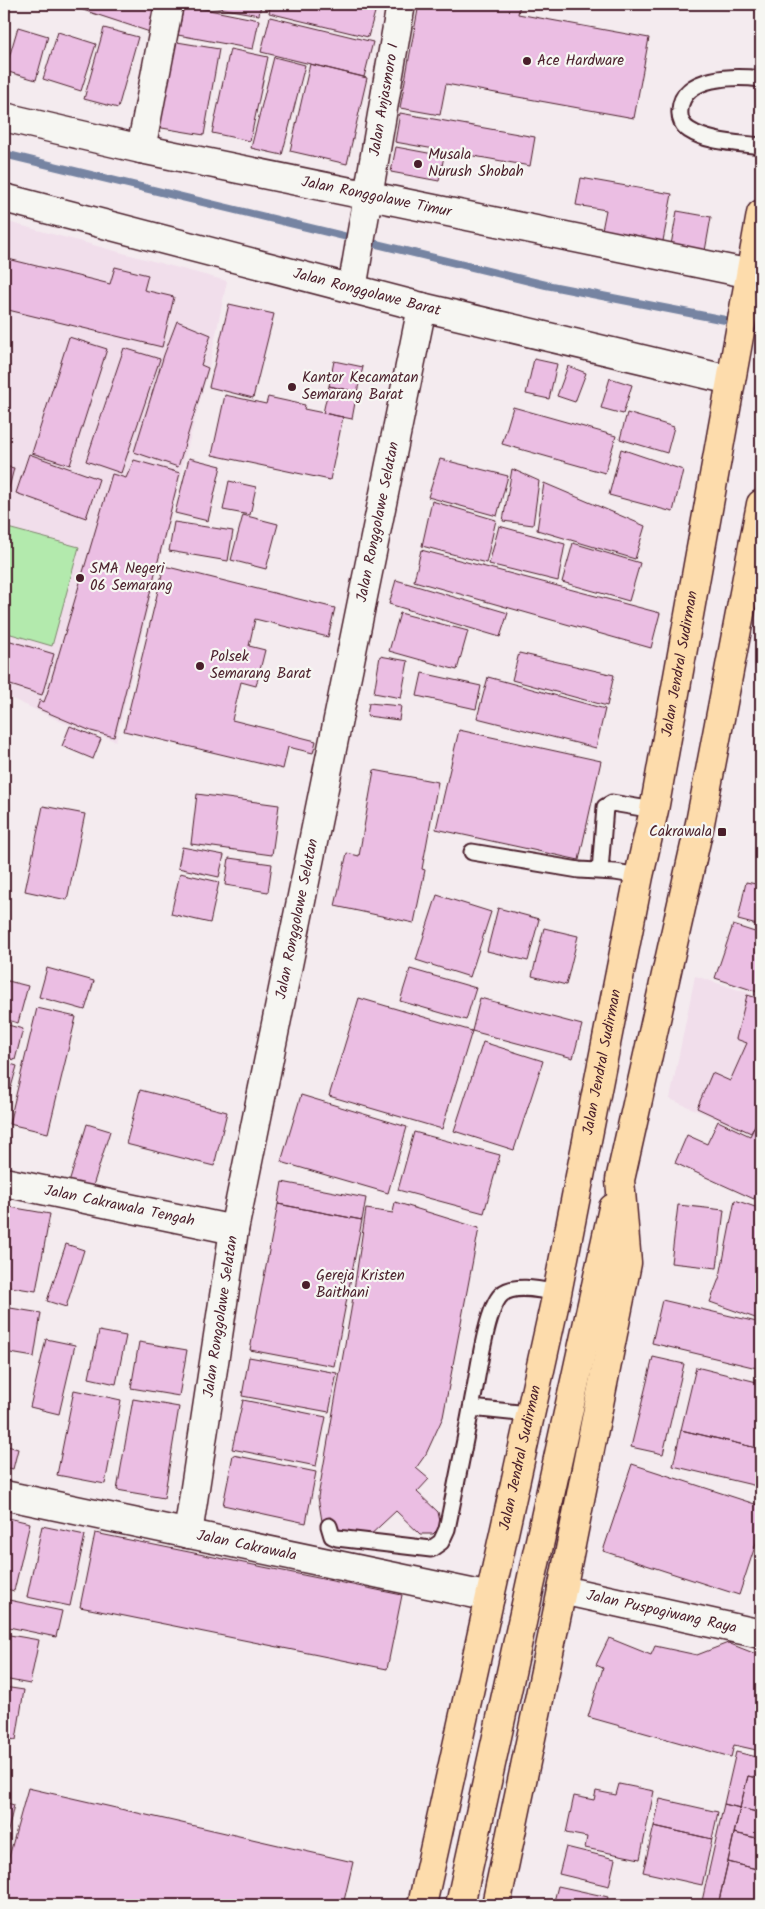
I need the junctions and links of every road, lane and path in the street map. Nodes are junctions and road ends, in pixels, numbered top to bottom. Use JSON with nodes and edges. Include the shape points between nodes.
{"nodes":[{"id":1,"x":169,"y":4,"type":"edge"},
{"id":2,"x":401,"y":4,"type":"edge"},
{"id":3,"x":761,"y":79,"type":"edge"},
{"id":4,"x":4,"y":117,"type":"edge"},
{"id":5,"x":761,"y":146,"type":"edge"},
{"id":6,"x":141,"y":148,"type":"junction"},
{"id":7,"x":4,"y":198,"type":"edge"},
{"id":8,"x":366,"y":204,"type":"junction"},
{"id":9,"x":761,"y":214,"type":"edge"},
{"id":10,"x":751,"y":274,"type":"junction"},
{"id":11,"x":353,"y":281,"type":"junction"},
{"id":12,"x":422,"y":307,"type":"junction"},
{"id":13,"x":731,"y":374,"type":"junction"},
{"id":14,"x":761,"y":504,"type":"edge"},
{"id":15,"x":654,"y":810,"type":"junction"},
{"id":16,"x":472,"y":852,"type":"dead end"},
{"id":17,"x":600,"y":871,"type":"junction"},
{"id":18,"x":639,"y":876,"type":"junction"},
{"id":19,"x":620,"y":1180,"type":"junction"},
{"id":20,"x":4,"y":1182,"type":"edge"},
{"id":21,"x":234,"y":1230,"type":"junction"},
{"id":22,"x":557,"y":1293,"type":"junction"},
{"id":23,"x":471,"y":1408,"type":"junction"},
{"id":24,"x":529,"y":1414,"type":"junction"},
{"id":25,"x":4,"y":1494,"type":"edge"},
{"id":26,"x":329,"y":1526,"type":"dead end"},
{"id":27,"x":188,"y":1534,"type":"junction"},
{"id":28,"x":562,"y":1590,"type":"junction"},
{"id":29,"x":490,"y":1597,"type":"junction"},
{"id":30,"x":761,"y":1634,"type":"edge"},
{"id":31,"x":422,"y":1905,"type":"edge"},
{"id":32,"x":460,"y":1905,"type":"edge"},
{"id":33,"x":496,"y":1905,"type":"edge"}],
"edges":[{"from":1,"to":6,"type":"street"},
{"from":2,"to":8,"type":"street","name":"Jalan Anjasmoro I"},
{"from":3,"to":5,"type":"lane","via":[[736,77],[707,81],[688,92],[681,104],[680,117],[690,131],[723,141]]},
{"from":4,"to":6,"type":"street","name":"Jalan Ronggolawe Timur"},
{"from":6,"to":8,"type":"street","name":"Jalan Ronggolawe Timur"},
{"from":7,"to":11,"type":"street","name":"Jalan Ronggolawe Barat"},
{"from":8,"to":10,"type":"street","name":"Jalan Ronggolawe Timur"},
{"from":8,"to":11,"type":"street","name":"Jalan Anjasmoro I"},
{"from":9,"to":10,"type":"highway","name":"Jalan Jendral Sudirman"},
{"from":10,"to":13,"type":"highway","name":"Jalan Jendral Sudirman"},
{"from":11,"to":12,"type":"street","name":"Jalan Ronggolawe Barat"},
{"from":12,"to":13,"type":"street","name":"Jalan Ronggolawe Barat"},
{"from":12,"to":21,"type":"street","name":"Jalan Ronggolawe Selatan"},
{"from":13,"to":15,"type":"highway","name":"Jalan Jendral Sudirman"},
{"from":14,"to":19,"type":"highway","via":[[700,823]]},
{"from":15,"to":17,"type":"lane","via":[[612,803],[605,807]]},
{"from":15,"to":18,"type":"highway","name":"Jalan Jendral Sudirman"},
{"from":16,"to":17,"type":"lane"},
{"from":17,"to":18,"type":"lane"},
{"from":18,"to":22,"type":"highway","name":"Jalan Jendral Sudirman"},
{"from":19,"to":28,"type":"highway","via":[[627,1263]]},
{"from":19,"to":32,"type":"highway"},
{"from":20,"to":21,"type":"street","name":"Jalan Cakrawala Tengah"},
{"from":21,"to":27,"type":"street","name":"Jalan Ronggolawe Selatan"},
{"from":22,"to":23,"type":"lane","via":[[530,1288],[509,1290],[501,1295],[490,1318]]},
{"from":22,"to":24,"type":"highway","name":"Jalan Jendral Sudirman"},
{"from":23,"to":24,"type":"lane"},
{"from":23,"to":26,"type":"lane","via":[[447,1529],[441,1542],[431,1549],[337,1538],[332,1536]]},
{"from":24,"to":29,"type":"highway","name":"Jalan Jendral Sudirman"},
{"from":25,"to":27,"type":"street","name":"Jalan Cakrawala"},
{"from":27,"to":29,"type":"street","name":"Jalan Cakrawala"},
{"from":28,"to":30,"type":"street","name":"Jalan Puspogiwang Raya"},
{"from":28,"to":33,"type":"highway"},
{"from":29,"to":31,"type":"highway","name":"Jalan Jendral Sudirman"}]}
